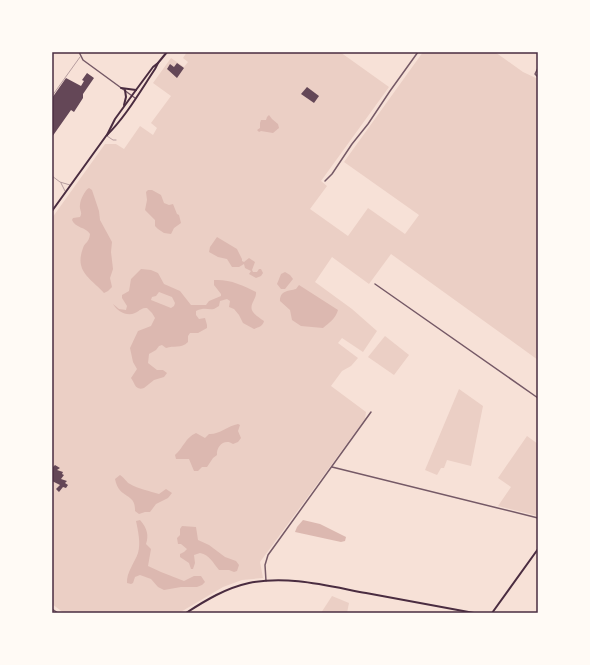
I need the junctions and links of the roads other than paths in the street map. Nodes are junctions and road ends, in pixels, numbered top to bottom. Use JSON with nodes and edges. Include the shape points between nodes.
{"nodes":[{"id":1,"x":79,"y":52,"type":"edge"},
{"id":2,"x":167,"y":52,"type":"edge"},
{"id":3,"x":417,"y":52,"type":"edge"},
{"id":4,"x":80,"y":57,"type":"junction"},
{"id":5,"x":158,"y":63,"type":"junction"},
{"id":6,"x":538,"y":68,"type":"edge"},
{"id":7,"x":538,"y":77,"type":"edge"},
{"id":8,"x":121,"y":88,"type":"junction"},
{"id":9,"x":125,"y":90,"type":"junction"},
{"id":10,"x":136,"y":90,"type":"junction"},
{"id":11,"x":132,"y":95,"type":"junction"},
{"id":12,"x":52,"y":96,"type":"edge"},
{"id":13,"x":135,"y":98,"type":"junction"},
{"id":14,"x":123,"y":108,"type":"junction"},
{"id":15,"x":106,"y":136,"type":"junction"},
{"id":16,"x":116,"y":140,"type":"dead end"},
{"id":17,"x":52,"y":176,"type":"edge"},
{"id":18,"x":325,"y":181,"type":"dead end"},
{"id":19,"x":60,"y":182,"type":"junction"},
{"id":20,"x":71,"y":185,"type":"junction"},
{"id":21,"x":66,"y":192,"type":"junction"},
{"id":22,"x":52,"y":211,"type":"edge"},
{"id":23,"x":375,"y":284,"type":"dead end"},
{"id":24,"x":538,"y":398,"type":"edge"},
{"id":25,"x":371,"y":412,"type":"dead end"},
{"id":26,"x":332,"y":467,"type":"junction"},
{"id":27,"x":538,"y":518,"type":"edge"},
{"id":28,"x":538,"y":549,"type":"edge"},
{"id":29,"x":266,"y":580,"type":"junction"},
{"id":30,"x":52,"y":608,"type":"edge"},
{"id":31,"x":58,"y":613,"type":"edge"},
{"id":32,"x":186,"y":613,"type":"edge"},
{"id":33,"x":474,"y":613,"type":"edge"},
{"id":34,"x":492,"y":613,"type":"edge"}],
"edges":[{"from":1,"to":4,"type":"street"},
{"from":2,"to":5,"type":"main road"},
{"from":3,"to":18,"type":"street"},
{"from":4,"to":8,"type":"street"},
{"from":4,"to":12,"type":"lane"},
{"from":5,"to":10,"type":"main road"},
{"from":5,"to":13,"type":"main road"},
{"from":6,"to":7,"type":"street","via":[[535,74]]},
{"from":8,"to":9,"type":"street"},
{"from":8,"to":10,"type":"main road"},
{"from":9,"to":11,"type":"street"},
{"from":9,"to":14,"type":"main road"},
{"from":10,"to":11,"type":"main road"},
{"from":11,"to":13,"type":"street"},
{"from":11,"to":14,"type":"main road"},
{"from":13,"to":15,"type":"main road"},
{"from":14,"to":15,"type":"main road"},
{"from":15,"to":16,"type":"lane"},
{"from":15,"to":20,"type":"main road"},
{"from":17,"to":19,"type":"lane"},
{"from":19,"to":20,"type":"lane"},
{"from":19,"to":21,"type":"lane"},
{"from":20,"to":21,"type":"main road"},
{"from":21,"to":22,"type":"main road"},
{"from":23,"to":24,"type":"street"},
{"from":25,"to":26,"type":"street"},
{"from":26,"to":27,"type":"street"},
{"from":26,"to":29,"type":"street","via":[[268,555],[265,565]]},
{"from":28,"to":34,"type":"main road"},
{"from":29,"to":32,"type":"main road","via":[[229,589]]},
{"from":29,"to":33,"type":"main road","via":[[298,581]]},
{"from":30,"to":31,"type":"street"}]}
